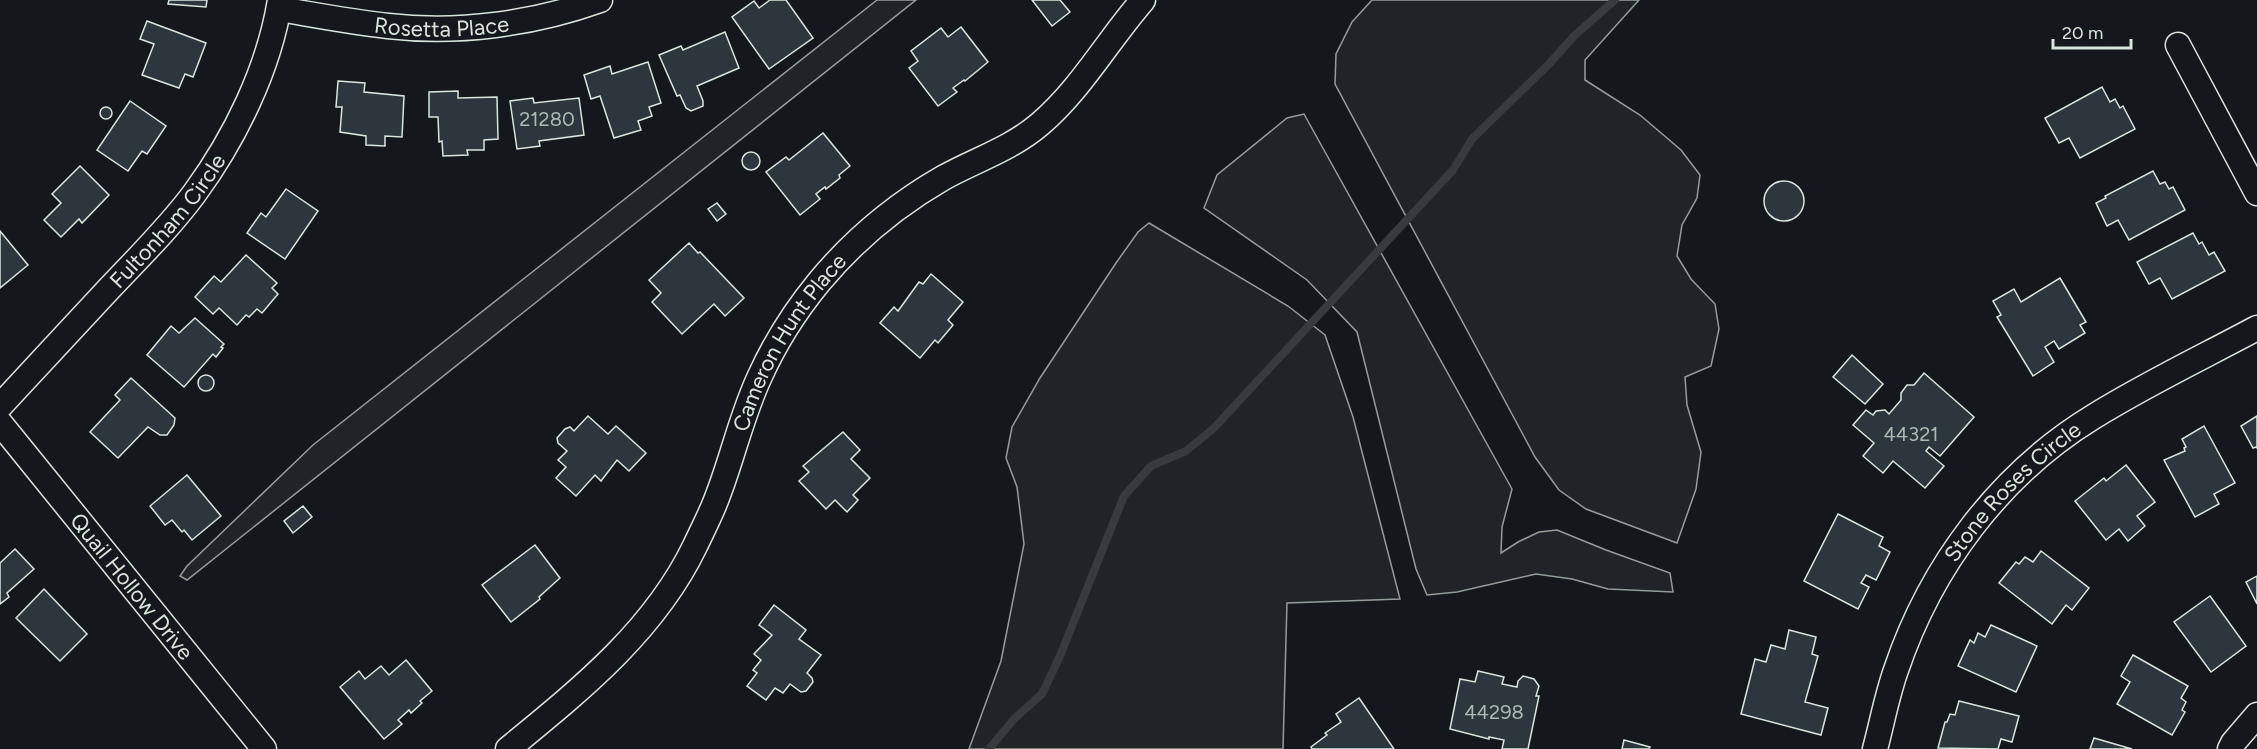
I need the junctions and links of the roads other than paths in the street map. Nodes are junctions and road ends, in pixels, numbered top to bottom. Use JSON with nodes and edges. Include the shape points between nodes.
{"nodes":[{"id":1,"x":600,"y":0,"type":"edge"},
{"id":2,"x":1143,"y":0,"type":"edge"},
{"id":3,"x":280,"y":4,"type":"edge"},
{"id":4,"x":2178,"y":45,"type":"dead end"},
{"id":5,"x":2257,"y":193,"type":"edge"},
{"id":6,"x":2257,"y":328,"type":"edge"},
{"id":7,"x":0,"y":406,"type":"edge"},
{"id":8,"x":0,"y":423,"type":"edge"},
{"id":9,"x":2257,"y":715,"type":"edge"},
{"id":10,"x":264,"y":749,"type":"edge"},
{"id":11,"x":508,"y":749,"type":"edge"},
{"id":12,"x":1875,"y":749,"type":"edge"},
{"id":13,"x":2230,"y":749,"type":"edge"}],
"edges":[{"from":1,"to":3,"type":"street","name":"Rosetta Place","via":[[517,22],[453,28],[389,26]]},
{"from":2,"to":11,"type":"street","name":"Cameron Hunt Place","via":[[1064,101],[1038,126],[902,204],[856,242],[818,283],[786,328],[760,376],[718,495],[694,548],[665,597],[628,644],[586,685]]},
{"from":3,"to":7,"type":"street","name":"Fultonham Circle","via":[[256,83],[218,159],[194,194]]},
{"from":4,"to":5,"type":"street"},
{"from":6,"to":12,"type":"street","name":"Stone Roses Circle","via":[[2093,417],[2010,482],[1953,553],[1929,595],[1895,671]]},
{"from":8,"to":10,"type":"street","name":"Quail Hollow Drive"},
{"from":9,"to":13,"type":"street"}]}
